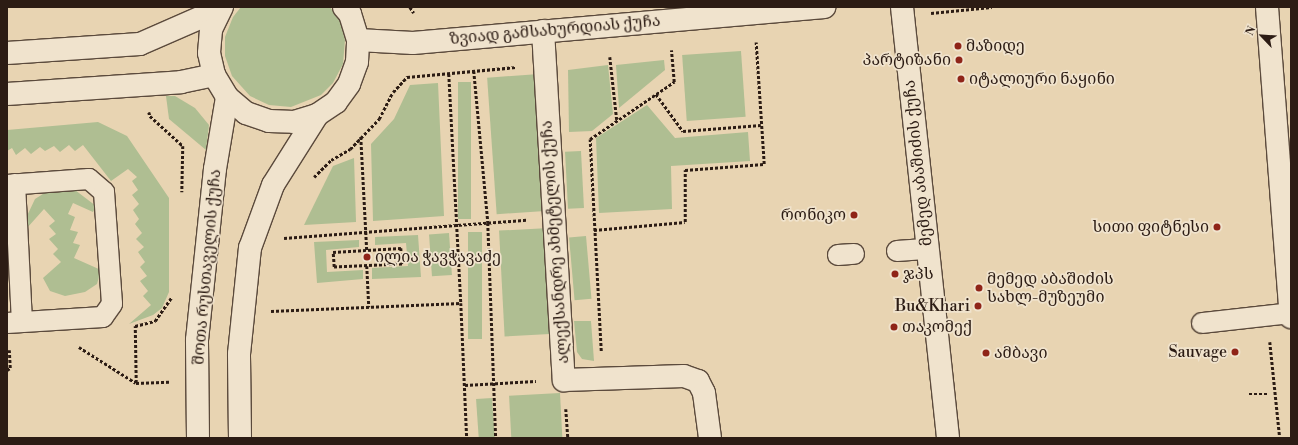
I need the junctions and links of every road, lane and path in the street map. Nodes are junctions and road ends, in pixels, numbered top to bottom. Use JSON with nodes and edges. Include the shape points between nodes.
{"nodes":[{"id":1,"x":824,"y":7,"type":"edge"},
{"id":2,"x":902,"y":7,"type":"edge"},
{"id":3,"x":992,"y":7,"type":"edge"},
{"id":4,"x":1267,"y":7,"type":"edge"},
{"id":5,"x":221,"y":8,"type":"edge"},
{"id":6,"x":349,"y":9,"type":"edge"},
{"id":7,"x":928,"y":14,"type":"dead end"},
{"id":8,"x":543,"y":31,"type":"junction"},
{"id":9,"x":358,"y":40,"type":"junction"},
{"id":10,"x":756,"y":41,"type":"dead end"},
{"id":11,"x":671,"y":50,"type":"dead end"},
{"id":12,"x":7,"y":53,"type":"edge"},
{"id":13,"x":610,"y":56,"type":"dead end"},
{"id":14,"x":544,"y":64,"type":"junction"},
{"id":15,"x":474,"y":71,"type":"junction"},
{"id":16,"x":449,"y":74,"type":"junction"},
{"id":17,"x":214,"y":75,"type":"junction"},
{"id":18,"x":146,"y":86,"type":"junction"},
{"id":19,"x":7,"y":94,"type":"edge"},
{"id":20,"x":656,"y":94,"type":"junction"},
{"id":21,"x":227,"y":97,"type":"junction"},
{"id":22,"x":317,"y":115,"type":"junction"},
{"id":23,"x":617,"y":120,"type":"junction"},
{"id":24,"x":761,"y":125,"type":"junction"},
{"id":25,"x":1285,"y":132,"type":"edge"},
{"id":26,"x":361,"y":136,"type":"junction"},
{"id":27,"x":311,"y":180,"type":"dead end"},
{"id":28,"x":11,"y":185,"type":"edge"},
{"id":29,"x":181,"y":199,"type":"dead end"},
{"id":30,"x":553,"y":218,"type":"junction"},
{"id":31,"x":488,"y":223,"type":"junction"},
{"id":32,"x":457,"y":225,"type":"junction"},
{"id":33,"x":1287,"y":225,"type":"edge"},
{"id":34,"x":594,"y":230,"type":"junction"},
{"id":35,"x":283,"y":231,"type":"dead end"},
{"id":36,"x":367,"y":234,"type":"junction"},
{"id":37,"x":928,"y":249,"type":"junction"},
{"id":38,"x":367,"y":250,"type":"junction"},
{"id":39,"x":897,"y":252,"type":"dead end"},
{"id":40,"x":367,"y":266,"type":"junction"},
{"id":41,"x":172,"y":296,"type":"dead end"},
{"id":42,"x":461,"y":303,"type":"junction"},
{"id":43,"x":272,"y":304,"type":"dead end"},
{"id":44,"x":369,"y":307,"type":"junction"},
{"id":45,"x":271,"y":311,"type":"junction"},
{"id":46,"x":1290,"y":314,"type":"edge"},
{"id":47,"x":1291,"y":317,"type":"edge"},
{"id":48,"x":270,"y":318,"type":"dead end"},
{"id":49,"x":15,"y":322,"type":"edge"},
{"id":50,"x":1202,"y":323,"type":"dead end"},
{"id":51,"x":75,"y":345,"type":"dead end"},
{"id":52,"x":8,"y":346,"type":"dead end"},
{"id":53,"x":7,"y":370,"type":"edge"},
{"id":54,"x":602,"y":379,"type":"junction"},
{"id":55,"x":564,"y":380,"type":"junction"},
{"id":56,"x":176,"y":382,"type":"dead end"},
{"id":57,"x":136,"y":383,"type":"junction"},
{"id":58,"x":492,"y":384,"type":"junction"},
{"id":59,"x":465,"y":385,"type":"junction"},
{"id":60,"x":1249,"y":394,"type":"dead end"},
{"id":61,"x":1269,"y":394,"type":"dead end"},
{"id":62,"x":198,"y":438,"type":"edge"},
{"id":63,"x":240,"y":438,"type":"edge"},
{"id":64,"x":467,"y":438,"type":"edge"},
{"id":65,"x":496,"y":438,"type":"edge"},
{"id":66,"x":710,"y":438,"type":"edge"},
{"id":67,"x":948,"y":438,"type":"edge"}],
"edges":[{"from":1,"to":8,"type":"street","name":"ზვიად გამსახურდიას ქუჩა"},
{"from":2,"to":37,"type":"street","name":"მემედ აბაშიძის ქუჩა"},
{"from":3,"to":7,"type":"path"},
{"from":4,"to":25,"type":"street"},
{"from":5,"to":12,"type":"street","via":[[140,44]]},
{"from":5,"to":17,"type":"street","via":[[211,30],[209,53]]},
{"from":6,"to":9,"type":"street"},
{"from":8,"to":9,"type":"street","name":"ზვიად გამსახურდიას ქუჩა","via":[[413,43]]},
{"from":8,"to":14,"type":"street","name":"ალექსანდრე ახმეტელის ქუჩა"},
{"from":9,"to":22,"type":"street","via":[[357,62],[349,84],[336,102]]},
{"from":10,"to":24,"type":"path"},
{"from":11,"to":20,"type":"path","via":[[674,82]]},
{"from":13,"to":23,"type":"path"},
{"from":14,"to":15,"type":"path"},
{"from":14,"to":30,"type":"street","name":"ალექსანდრე ახმეტელის ქუჩა"},
{"from":15,"to":16,"type":"path"},
{"from":15,"to":31,"type":"path"},
{"from":16,"to":26,"type":"path","via":[[407,77],[393,92],[379,119]]},
{"from":16,"to":32,"type":"path"},
{"from":17,"to":18,"type":"street"},
{"from":17,"to":21,"type":"street"},
{"from":18,"to":19,"type":"street"},
{"from":18,"to":29,"type":"path","via":[[150,116],[183,146]]},
{"from":20,"to":23,"type":"path"},
{"from":20,"to":24,"type":"path","via":[[683,131]]},
{"from":21,"to":22,"type":"street","via":[[246,113],[269,122],[294,122]]},
{"from":21,"to":62,"type":"street","name":"შოთა რუსთაველის ქუჩა","via":[[215,169],[197,340]]},
{"from":22,"to":63,"type":"street","via":[[273,185],[250,248],[239,354]]},
{"from":23,"to":34,"type":"path","via":[[590,139]]},
{"from":24,"to":34,"type":"path","via":[[764,164],[684,170],[685,222]]},
{"from":25,"to":33,"type":"street"},
{"from":26,"to":27,"type":"path","via":[[350,149],[331,160]]},
{"from":26,"to":36,"type":"path"},
{"from":28,"to":49,"type":"lane"},
{"from":28,"to":49,"type":"lane","via":[[89,179],[104,192],[112,304],[103,317]]},
{"from":30,"to":31,"type":"path"},
{"from":30,"to":55,"type":"street","name":"ალექსანდრე ახმეტელის ქუჩა"},
{"from":31,"to":32,"type":"path"},
{"from":31,"to":58,"type":"path"},
{"from":32,"to":36,"type":"path"},
{"from":32,"to":42,"type":"path"},
{"from":33,"to":46,"type":"street"},
{"from":34,"to":54,"type":"path"},
{"from":35,"to":36,"type":"path","via":[[280,238]]},
{"from":36,"to":38,"type":"path"},
{"from":37,"to":39,"type":"lane"},
{"from":37,"to":67,"type":"street","name":"მემედ აბაშიძის ქუჩა"},
{"from":38,"to":40,"type":"path","via":[[333,252],[334,268]]},
{"from":38,"to":40,"type":"path","via":[[401,248],[402,264]]},
{"from":40,"to":44,"type":"path"},
{"from":41,"to":57,"type":"path","via":[[155,321],[135,326]]},
{"from":42,"to":44,"type":"path"},
{"from":42,"to":59,"type":"path"},
{"from":43,"to":45,"type":"path"},
{"from":44,"to":45,"type":"path"},
{"from":45,"to":48,"type":"path"},
{"from":46,"to":47,"type":"street"},
{"from":46,"to":50,"type":"lane"},
{"from":51,"to":57,"type":"path"},
{"from":52,"to":53,"type":"path","via":[[10,368]]},
{"from":54,"to":55,"type":"street","name":"ალექსანდრე ახმეტელის ქუჩა"},
{"from":54,"to":66,"type":"street","name":"ალექსანდრე ახმეტელის ქუჩა","via":[[684,376],[698,381],[704,393]]},
{"from":55,"to":58,"type":"path"},
{"from":56,"to":57,"type":"path"},
{"from":58,"to":59,"type":"path"},
{"from":58,"to":65,"type":"path"},
{"from":59,"to":64,"type":"path"},
{"from":60,"to":61,"type":"path"}]}
